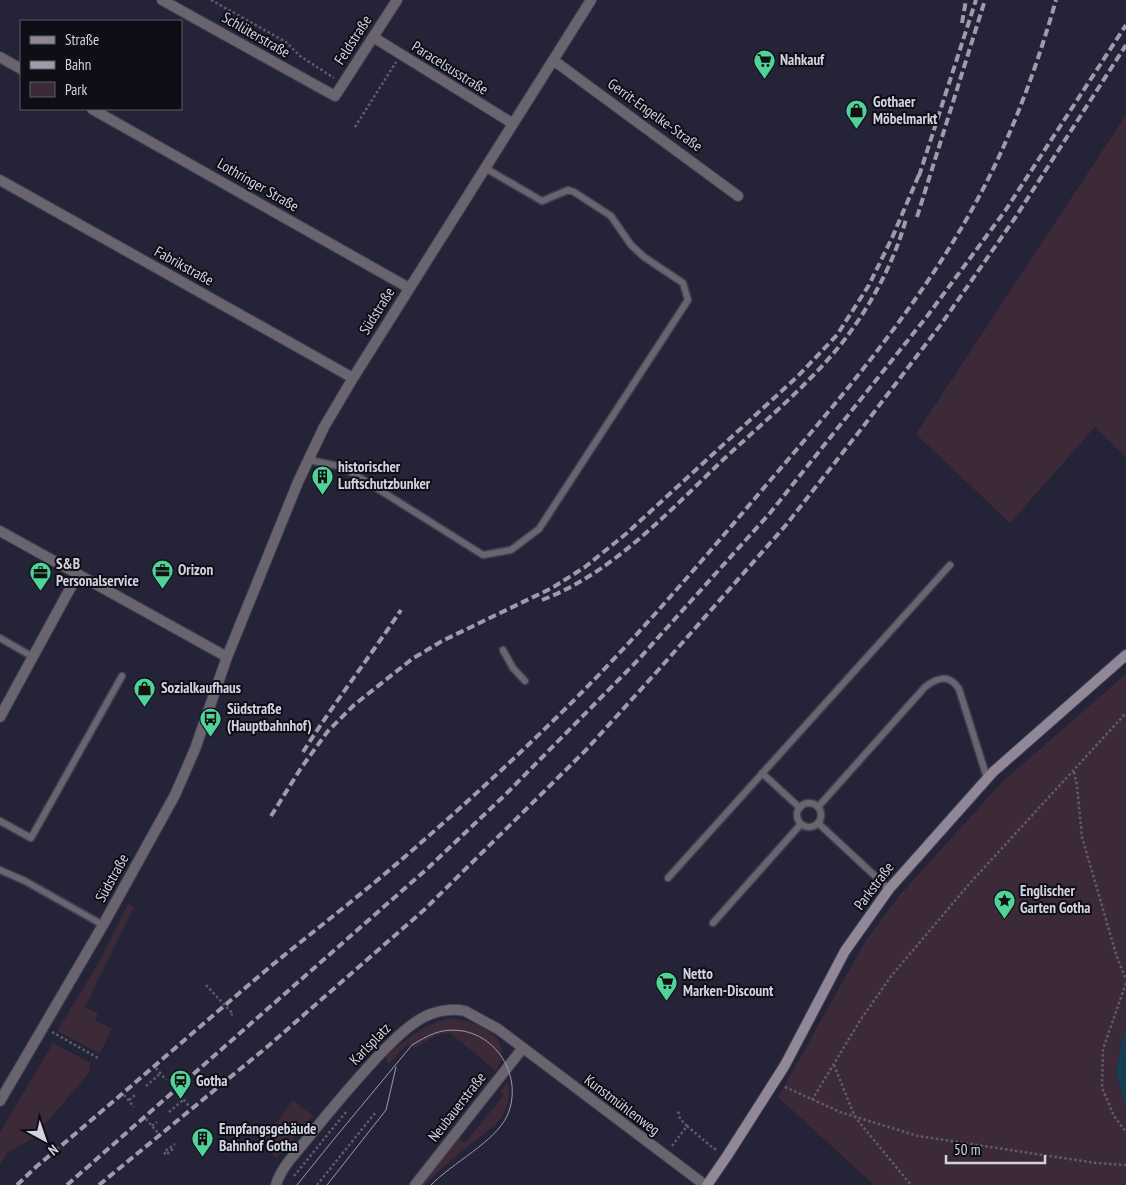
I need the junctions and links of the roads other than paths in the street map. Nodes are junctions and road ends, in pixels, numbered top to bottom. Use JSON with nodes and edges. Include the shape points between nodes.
{"nodes":[{"id":1,"x":162,"y":0,"type":"edge"},
{"id":2,"x":397,"y":0,"type":"edge"},
{"id":3,"x":590,"y":0,"type":"edge"},
{"id":4,"x":372,"y":38,"type":"junction"},
{"id":5,"x":0,"y":57,"type":"edge"},
{"id":6,"x":553,"y":60,"type":"junction"},
{"id":7,"x":20,"y":68,"type":"edge"},
{"id":8,"x":335,"y":96,"type":"joint"},
{"id":9,"x":94,"y":110,"type":"edge"},
{"id":10,"x":512,"y":124,"type":"junction"},
{"id":11,"x":485,"y":168,"type":"junction"},
{"id":12,"x":0,"y":180,"type":"edge"},
{"id":13,"x":738,"y":196,"type":"dead end"},
{"id":14,"x":409,"y":288,"type":"junction"},
{"id":15,"x":353,"y":378,"type":"junction"},
{"id":16,"x":309,"y":460,"type":"junction"},
{"id":17,"x":0,"y":531,"type":"edge"},
{"id":18,"x":950,"y":565,"type":"dead end"},
{"id":19,"x":78,"y":574,"type":"junction"},
{"id":20,"x":0,"y":638,"type":"edge"},
{"id":21,"x":503,"y":650,"type":"dead end"},
{"id":22,"x":1126,"y":655,"type":"edge"},
{"id":23,"x":33,"y":656,"type":"junction"},
{"id":24,"x":227,"y":657,"type":"junction"},
{"id":25,"x":122,"y":676,"type":"dead end"},
{"id":26,"x":525,"y":681,"type":"dead end"},
{"id":27,"x":0,"y":717,"type":"edge"},
{"id":28,"x":762,"y":774,"type":"junction"},
{"id":29,"x":987,"y":778,"type":"junction"},
{"id":30,"x":818,"y":807,"type":"junction"},
{"id":31,"x":800,"y":808,"type":"junction"},
{"id":32,"x":0,"y":821,"type":"edge"},
{"id":33,"x":818,"y":823,"type":"junction"},
{"id":34,"x":801,"y":824,"type":"junction"},
{"id":35,"x":0,"y":870,"type":"edge"},
{"id":36,"x":668,"y":878,"type":"dead end"},
{"id":37,"x":889,"y":888,"type":"junction"},
{"id":38,"x":713,"y":923,"type":"dead end"},
{"id":39,"x":103,"y":926,"type":"junction"},
{"id":40,"x":522,"y":1048,"type":"junction"},
{"id":41,"x":0,"y":1101,"type":"edge"},
{"id":42,"x":276,"y":1185,"type":"edge"},
{"id":43,"x":414,"y":1185,"type":"edge"},
{"id":44,"x":706,"y":1185,"type":"edge"}],
"edges":[{"from":1,"to":8,"type":"street","name":"Schlüterstraße"},
{"from":2,"to":4,"type":"street","name":"Feldstraße"},
{"from":3,"to":6,"type":"street","name":"Südstraße"},
{"from":4,"to":8,"type":"street","name":"Feldstraße"},
{"from":4,"to":10,"type":"street","name":"Paracelsusstraße"},
{"from":5,"to":7,"type":"street"},
{"from":6,"to":10,"type":"street","name":"Südstraße"},
{"from":6,"to":13,"type":"street","name":"Gerrit-Engelke-Straße"},
{"from":9,"to":14,"type":"street","name":"Lothringer Straße"},
{"from":10,"to":11,"type":"street","name":"Südstraße"},
{"from":11,"to":14,"type":"street","name":"Südstraße"},
{"from":11,"to":16,"type":"lane","via":[[542,200],[568,190],[611,216],[631,245],[683,283],[688,300],[539,529],[511,550],[483,555],[343,467]]},
{"from":12,"to":15,"type":"street","name":"Fabrikstraße"},
{"from":14,"to":15,"type":"street","name":"Südstraße"},
{"from":15,"to":16,"type":"street","name":"Südstraße"},
{"from":16,"to":24,"type":"street","name":"Südstraße"},
{"from":17,"to":19,"type":"street"},
{"from":18,"to":28,"type":"lane"},
{"from":19,"to":23,"type":"street"},
{"from":19,"to":24,"type":"street"},
{"from":20,"to":23,"type":"lane"},
{"from":21,"to":26,"type":"lane"},
{"from":22,"to":29,"type":"street","name":"Parkstraße"},
{"from":23,"to":27,"type":"street"},
{"from":24,"to":39,"type":"street","name":"Südstraße","via":[[182,780]]},
{"from":25,"to":32,"type":"lane","via":[[30,838]]},
{"from":28,"to":31,"type":"lane"},
{"from":28,"to":36,"type":"lane"},
{"from":29,"to":30,"type":"lane","via":[[959,689],[955,682],[938,679],[925,688]]},
{"from":29,"to":37,"type":"street","name":"Parkstraße"},
{"from":30,"to":31,"type":"lane","via":[[809,803]]},
{"from":30,"to":33,"type":"lane","via":[[821,815]]},
{"from":31,"to":34,"type":"lane","via":[[797,816]]},
{"from":33,"to":34,"type":"lane","via":[[812,827]]},
{"from":33,"to":37,"type":"lane"},
{"from":34,"to":38,"type":"lane"},
{"from":35,"to":39,"type":"lane"},
{"from":37,"to":44,"type":"street","name":"Parkstraße","via":[[845,952],[774,1082]]},
{"from":39,"to":41,"type":"street","name":"Südstraße"},
{"from":40,"to":42,"type":"street","name":"Karlsplatz","via":[[498,1029],[465,1011],[434,1012],[422,1018],[401,1032],[366,1069],[285,1166]]},
{"from":40,"to":43,"type":"street","name":"Neubauerstraße"},
{"from":40,"to":44,"type":"street","name":"Kunstmühlenweg"}]}
